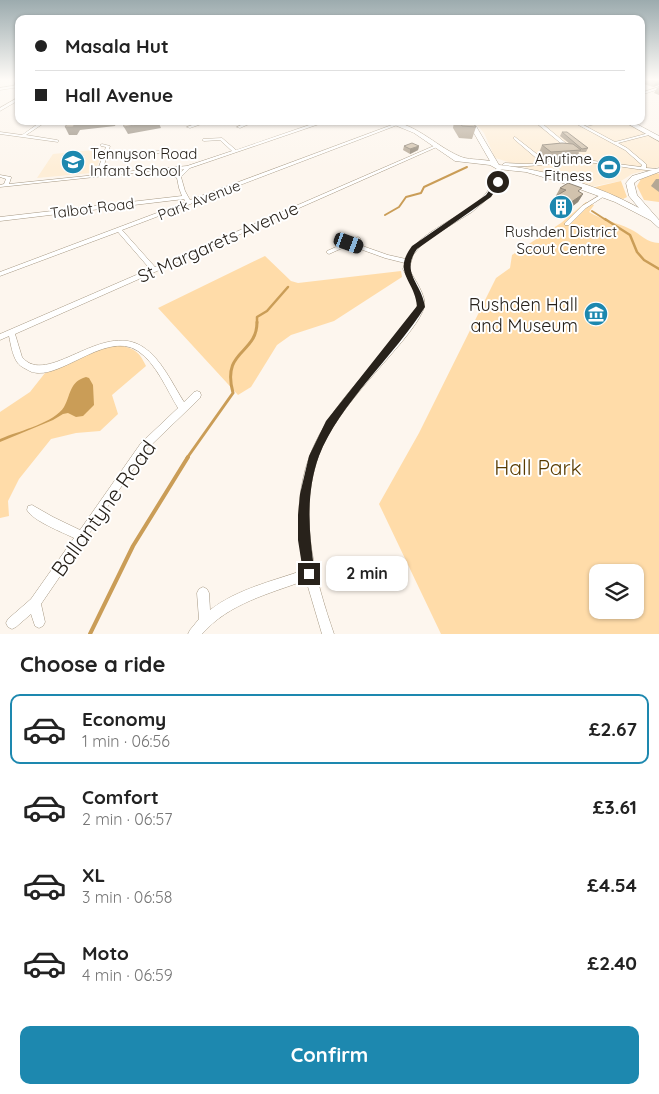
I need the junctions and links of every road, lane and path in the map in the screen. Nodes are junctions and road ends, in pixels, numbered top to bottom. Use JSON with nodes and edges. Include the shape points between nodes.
{"nodes":[{"id":1,"x":39,"y":125,"type":"edge"},
{"id":2,"x":195,"y":125,"type":"edge"},
{"id":3,"x":244,"y":125,"type":"edge"},
{"id":4,"x":314,"y":125,"type":"edge"},
{"id":5,"x":395,"y":125,"type":"edge"},
{"id":6,"x":400,"y":125,"type":"edge"},
{"id":7,"x":473,"y":125,"type":"edge"},
{"id":8,"x":541,"y":125,"type":"edge"},
{"id":9,"x":581,"y":125,"type":"edge"},
{"id":10,"x":633,"y":125,"type":"edge"},
{"id":11,"x":189,"y":127,"type":"dead end"},
{"id":12,"x":239,"y":127,"type":"dead end"},
{"id":13,"x":0,"y":133,"type":"edge"},
{"id":14,"x":648,"y":134,"type":"junction"},
{"id":15,"x":201,"y":135,"type":"dead end"},
{"id":16,"x":23,"y":136,"type":"junction"},
{"id":17,"x":515,"y":138,"type":"dead end"},
{"id":18,"x":659,"y":139,"type":"edge"},
{"id":19,"x":57,"y":141,"type":"dead end"},
{"id":20,"x":615,"y":143,"type":"junction"},
{"id":21,"x":114,"y":144,"type":"dead end"},
{"id":22,"x":102,"y":145,"type":"dead end"},
{"id":23,"x":108,"y":146,"type":"junction"},
{"id":24,"x":437,"y":146,"type":"junction"},
{"id":25,"x":235,"y":151,"type":"junction"},
{"id":26,"x":159,"y":152,"type":"dead end"},
{"id":27,"x":104,"y":158,"type":"junction"},
{"id":28,"x":585,"y":161,"type":"junction"},
{"id":29,"x":543,"y":164,"type":"junction"},
{"id":30,"x":499,"y":165,"type":"junction"},
{"id":31,"x":188,"y":167,"type":"junction"},
{"id":32,"x":162,"y":170,"type":"junction"},
{"id":33,"x":659,"y":170,"type":"edge"},
{"id":34,"x":641,"y":171,"type":"junction"},
{"id":35,"x":544,"y":174,"type":"junction"},
{"id":36,"x":98,"y":175,"type":"junction"},
{"id":37,"x":0,"y":176,"type":"edge"},
{"id":38,"x":179,"y":177,"type":"junction"},
{"id":39,"x":3,"y":186,"type":"edge"},
{"id":40,"x":604,"y":195,"type":"junction"},
{"id":41,"x":633,"y":196,"type":"junction"},
{"id":42,"x":185,"y":198,"type":"junction"},
{"id":43,"x":618,"y":200,"type":"junction"},
{"id":44,"x":190,"y":203,"type":"junction"},
{"id":45,"x":651,"y":218,"type":"junction"},
{"id":46,"x":0,"y":219,"type":"edge"},
{"id":47,"x":567,"y":224,"type":"dead end"},
{"id":48,"x":659,"y":225,"type":"edge"},
{"id":49,"x":119,"y":230,"type":"junction"},
{"id":50,"x":358,"y":239,"type":"dead end"},
{"id":51,"x":349,"y":243,"type":"junction"},
{"id":52,"x":329,"y":252,"type":"dead end"},
{"id":53,"x":406,"y":261,"type":"junction"},
{"id":54,"x":154,"y":270,"type":"junction"},
{"id":55,"x":0,"y":274,"type":"edge"},
{"id":56,"x":11,"y":332,"type":"junction"},
{"id":57,"x":0,"y":337,"type":"edge"},
{"id":58,"x":197,"y":395,"type":"dead end"},
{"id":59,"x":183,"y":408,"type":"junction"},
{"id":60,"x":32,"y":510,"type":"dead end"},
{"id":61,"x":82,"y":536,"type":"junction"},
{"id":62,"x":309,"y":574,"type":"junction"},
{"id":63,"x":203,"y":593,"type":"dead end"},
{"id":64,"x":35,"y":603,"type":"junction"},
{"id":65,"x":205,"y":619,"type":"junction"},
{"id":66,"x":39,"y":622,"type":"dead end"},
{"id":67,"x":12,"y":623,"type":"dead end"},
{"id":68,"x":194,"y":634,"type":"edge"},
{"id":69,"x":328,"y":634,"type":"edge"}],
"edges":[{"from":1,"to":16,"type":"street"},
{"from":2,"to":11,"type":"street"},
{"from":3,"to":12,"type":"street"},
{"from":4,"to":25,"type":"street"},
{"from":5,"to":44,"type":"street","name":"Park Avenue"},
{"from":6,"to":24,"type":"main road"},
{"from":7,"to":30,"type":"main road"},
{"from":8,"to":28,"type":"street"},
{"from":9,"to":20,"type":"street"},
{"from":10,"to":14,"type":"main road"},
{"from":13,"to":16,"type":"street"},
{"from":14,"to":18,"type":"main road"},
{"from":14,"to":20,"type":"street"},
{"from":15,"to":25,"type":"street","via":[[205,142],[220,138]]},
{"from":16,"to":19,"type":"street"},
{"from":17,"to":29,"type":"street"},
{"from":20,"to":34,"type":"street","via":[[640,161],[645,168]]},
{"from":21,"to":23,"type":"street"},
{"from":22,"to":23,"type":"street"},
{"from":23,"to":27,"type":"street"},
{"from":24,"to":30,"type":"main road","via":[[464,161]]},
{"from":24,"to":54,"type":"street","name":"St Margarets Avenue"},
{"from":25,"to":31,"type":"street"},
{"from":26,"to":27,"type":"street"},
{"from":27,"to":36,"type":"street"},
{"from":28,"to":29,"type":"street"},
{"from":28,"to":34,"type":"street"},
{"from":29,"to":30,"type":"street"},
{"from":29,"to":35,"type":"street","via":[[538,169]]},
{"from":30,"to":35,"type":"main road"},
{"from":30,"to":53,"type":"street","via":[[498,182],[488,196],[414,248]]},
{"from":31,"to":32,"type":"street"},
{"from":31,"to":38,"type":"street"},
{"from":32,"to":36,"type":"street"},
{"from":32,"to":38,"type":"street"},
{"from":33,"to":34,"type":"main road"},
{"from":34,"to":41,"type":"main road","via":[[630,183]]},
{"from":35,"to":40,"type":"main road"},
{"from":36,"to":39,"type":"street"},
{"from":37,"to":39,"type":"street","via":[[9,178]]},
{"from":38,"to":42,"type":"street"},
{"from":40,"to":43,"type":"main road"},
{"from":40,"to":47,"type":"street","via":[[584,207]]},
{"from":41,"to":43,"type":"main road","via":[[629,201]]},
{"from":41,"to":45,"type":"main road"},
{"from":42,"to":44,"type":"street"},
{"from":42,"to":46,"type":"street","name":"Talbot Road"},
{"from":43,"to":45,"type":"main road"},
{"from":44,"to":49,"type":"street","name":"Park Avenue"},
{"from":45,"to":48,"type":"main road"},
{"from":49,"to":54,"type":"street"},
{"from":49,"to":55,"type":"street","name":"Park Avenue"},
{"from":50,"to":51,"type":"street"},
{"from":51,"to":52,"type":"street"},
{"from":51,"to":53,"type":"street"},
{"from":53,"to":62,"type":"street","via":[[407,276],[420,296],[421,307],[330,425],[314,456],[305,494],[304,515]]},
{"from":54,"to":56,"type":"street","name":"St Margarets Avenue"},
{"from":56,"to":57,"type":"street","name":"St Margarets Avenue"},
{"from":56,"to":59,"type":"street","via":[[21,362],[40,370],[58,366],[104,344],[122,342],[139,347],[150,357]]},
{"from":58,"to":59,"type":"street","name":"Ballantyne Road"},
{"from":59,"to":61,"type":"street","name":"Ballantyne Road","via":[[144,446]]},
{"from":60,"to":61,"type":"street"},
{"from":61,"to":64,"type":"street","name":"Ballantyne Road"},
{"from":62,"to":65,"type":"street","via":[[227,605]]},
{"from":62,"to":69,"type":"street"},
{"from":63,"to":65,"type":"street"},
{"from":64,"to":66,"type":"street"},
{"from":64,"to":67,"type":"street","name":"Ballantyne Road"},
{"from":65,"to":68,"type":"street"}]}
